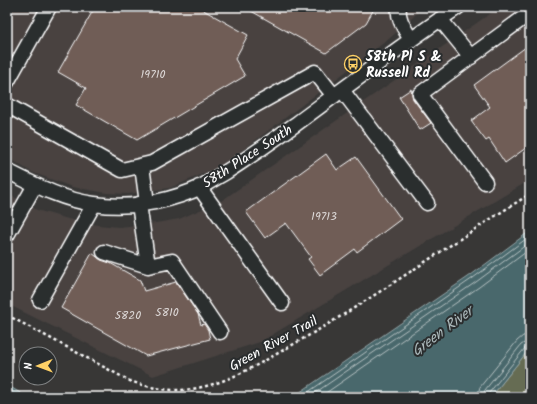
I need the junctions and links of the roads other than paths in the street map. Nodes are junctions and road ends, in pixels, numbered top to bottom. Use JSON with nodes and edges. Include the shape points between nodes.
{"nodes":[{"id":1,"x":49,"y":7,"type":"edge"},
{"id":2,"x":399,"y":7,"type":"edge"},
{"id":3,"x":458,"y":7,"type":"edge"},
{"id":4,"x":530,"y":13,"type":"edge"},
{"id":5,"x":440,"y":19,"type":"junction"},
{"id":6,"x":411,"y":40,"type":"junction"},
{"id":7,"x":471,"y":57,"type":"junction"},
{"id":8,"x":7,"y":82,"type":"edge"},
{"id":9,"x":338,"y":93,"type":"junction"},
{"id":10,"x":7,"y":105,"type":"edge"},
{"id":11,"x":142,"y":166,"type":"junction"},
{"id":12,"x":7,"y":171,"type":"edge"},
{"id":13,"x":485,"y":182,"type":"dead end"},
{"id":14,"x":35,"y":185,"type":"junction"},
{"id":15,"x":200,"y":187,"type":"junction"},
{"id":16,"x":427,"y":203,"type":"dead end"},
{"id":17,"x":94,"y":204,"type":"junction"},
{"id":18,"x":143,"y":204,"type":"junction"},
{"id":19,"x":10,"y":221,"type":"edge"},
{"id":20,"x":7,"y":235,"type":"edge"},
{"id":21,"x":104,"y":252,"type":"dead end"},
{"id":22,"x":148,"y":266,"type":"junction"},
{"id":23,"x":40,"y":300,"type":"dead end"},
{"id":24,"x":282,"y":303,"type":"dead end"},
{"id":25,"x":220,"y":332,"type":"dead end"}],
"edges":[{"from":1,"to":8,"type":"street"},
{"from":2,"to":6,"type":"street","via":[[399,18]]},
{"from":3,"to":5,"type":"street","name":"58th Place South"},
{"from":4,"to":7,"type":"street"},
{"from":5,"to":6,"type":"street","name":"58th Place South"},
{"from":5,"to":7,"type":"street"},
{"from":6,"to":9,"type":"street","name":"58th Place South"},
{"from":7,"to":13,"type":"street","via":[[420,94]]},
{"from":9,"to":11,"type":"street","via":[[315,72],[152,163]]},
{"from":9,"to":15,"type":"street","name":"58th Place South","via":[[252,155]]},
{"from":9,"to":16,"type":"street"},
{"from":10,"to":11,"type":"street","via":[[122,170]]},
{"from":11,"to":18,"type":"street"},
{"from":12,"to":14,"type":"street","name":"58th Place South"},
{"from":14,"to":17,"type":"street","name":"58th Place South","via":[[67,198]]},
{"from":14,"to":19,"type":"street"},
{"from":15,"to":18,"type":"street","name":"58th Place South","via":[[172,198]]},
{"from":15,"to":24,"type":"street"},
{"from":17,"to":18,"type":"street","name":"58th Place South"},
{"from":17,"to":23,"type":"street"},
{"from":18,"to":22,"type":"street"},
{"from":19,"to":20,"type":"street"},
{"from":21,"to":22,"type":"street"},
{"from":22,"to":25,"type":"street","via":[[172,261]]}]}
